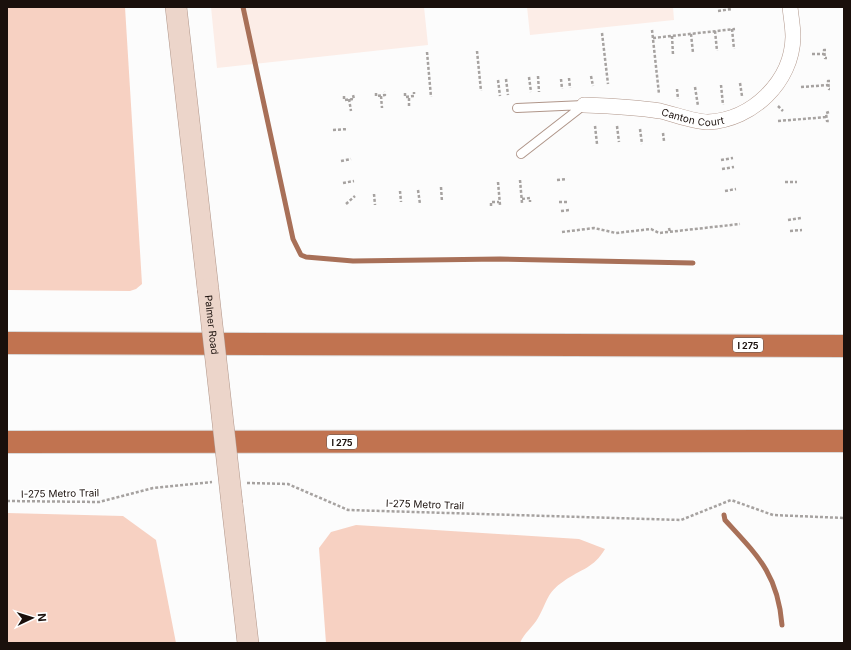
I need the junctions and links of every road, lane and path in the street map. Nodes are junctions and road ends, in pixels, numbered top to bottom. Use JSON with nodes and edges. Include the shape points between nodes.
{"nodes":[{"id":1,"x":176,"y":7,"type":"edge"},
{"id":2,"x":790,"y":7,"type":"edge"},
{"id":3,"x":732,"y":9,"type":"dead end"},
{"id":4,"x":718,"y":11,"type":"dead end"},
{"id":5,"x":652,"y":30,"type":"dead end"},
{"id":6,"x":715,"y":31,"type":"junction"},
{"id":7,"x":602,"y":34,"type":"dead end"},
{"id":8,"x":691,"y":34,"type":"junction"},
{"id":9,"x":672,"y":36,"type":"junction"},
{"id":10,"x":653,"y":38,"type":"junction"},
{"id":11,"x":734,"y":49,"type":"dead end"},
{"id":12,"x":826,"y":50,"type":"dead end"},
{"id":13,"x":477,"y":51,"type":"dead end"},
{"id":14,"x":717,"y":51,"type":"dead end"},
{"id":15,"x":427,"y":52,"type":"dead end"},
{"id":16,"x":692,"y":53,"type":"dead end"},
{"id":17,"x":812,"y":54,"type":"dead end"},
{"id":18,"x":824,"y":54,"type":"junction"},
{"id":19,"x":673,"y":55,"type":"dead end"},
{"id":20,"x":827,"y":58,"type":"dead end"},
{"id":21,"x":538,"y":76,"type":"dead end"},
{"id":22,"x":591,"y":76,"type":"dead end"},
{"id":23,"x":529,"y":77,"type":"dead end"},
{"id":24,"x":569,"y":78,"type":"dead end"},
{"id":25,"x":506,"y":79,"type":"dead end"},
{"id":26,"x":560,"y":79,"type":"dead end"},
{"id":27,"x":498,"y":80,"type":"dead end"},
{"id":28,"x":830,"y":81,"type":"dead end"},
{"id":29,"x":740,"y":83,"type":"dead end"},
{"id":30,"x":608,"y":84,"type":"dead end"},
{"id":31,"x":721,"y":85,"type":"dead end"},
{"id":32,"x":828,"y":85,"type":"junction"},
{"id":33,"x":593,"y":86,"type":"dead end"},
{"id":34,"x":695,"y":87,"type":"dead end"},
{"id":35,"x":801,"y":87,"type":"dead end"},
{"id":36,"x":570,"y":88,"type":"dead end"},
{"id":37,"x":562,"y":89,"type":"dead end"},
{"id":38,"x":677,"y":89,"type":"dead end"},
{"id":39,"x":830,"y":89,"type":"dead end"},
{"id":40,"x":481,"y":91,"type":"dead end"},
{"id":41,"x":384,"y":92,"type":"dead end"},
{"id":42,"x":414,"y":92,"type":"dead end"},
{"id":43,"x":531,"y":92,"type":"dead end"},
{"id":44,"x":539,"y":92,"type":"dead end"},
{"id":45,"x":376,"y":93,"type":"dead end"},
{"id":46,"x":405,"y":93,"type":"dead end"},
{"id":47,"x":659,"y":94,"type":"dead end"},
{"id":48,"x":353,"y":95,"type":"dead end"},
{"id":49,"x":508,"y":95,"type":"dead end"},
{"id":50,"x":344,"y":96,"type":"dead end"},
{"id":51,"x":381,"y":96,"type":"junction"},
{"id":52,"x":409,"y":96,"type":"junction"},
{"id":53,"x":500,"y":96,"type":"dead end"},
{"id":54,"x":431,"y":97,"type":"dead end"},
{"id":55,"x":742,"y":98,"type":"dead end"},
{"id":56,"x":349,"y":99,"type":"junction"},
{"id":57,"x":678,"y":102,"type":"dead end"},
{"id":58,"x":584,"y":105,"type":"junction"},
{"id":59,"x":409,"y":106,"type":"dead end"},
{"id":60,"x":698,"y":106,"type":"dead end"},
{"id":61,"x":723,"y":106,"type":"dead end"},
{"id":62,"x":778,"y":106,"type":"dead end"},
{"id":63,"x":382,"y":108,"type":"dead end"},
{"id":64,"x":517,"y":108,"type":"dead end"},
{"id":65,"x":783,"y":111,"type":"dead end"},
{"id":66,"x":351,"y":112,"type":"dead end"},
{"id":67,"x":829,"y":112,"type":"dead end"},
{"id":68,"x":827,"y":116,"type":"junction"},
{"id":69,"x":830,"y":120,"type":"dead end"},
{"id":70,"x":778,"y":121,"type":"dead end"},
{"id":71,"x":595,"y":126,"type":"dead end"},
{"id":72,"x":617,"y":126,"type":"dead end"},
{"id":73,"x":348,"y":129,"type":"dead end"},
{"id":74,"x":640,"y":129,"type":"dead end"},
{"id":75,"x":333,"y":130,"type":"dead end"},
{"id":76,"x":663,"y":133,"type":"dead end"},
{"id":77,"x":664,"y":141,"type":"dead end"},
{"id":78,"x":619,"y":142,"type":"dead end"},
{"id":79,"x":597,"y":144,"type":"dead end"},
{"id":80,"x":642,"y":144,"type":"dead end"},
{"id":81,"x":521,"y":154,"type":"dead end"},
{"id":82,"x":733,"y":158,"type":"dead end"},
{"id":83,"x":351,"y":160,"type":"dead end"},
{"id":84,"x":721,"y":160,"type":"dead end"},
{"id":85,"x":341,"y":161,"type":"dead end"},
{"id":86,"x":734,"y":167,"type":"dead end"},
{"id":87,"x":722,"y":169,"type":"dead end"},
{"id":88,"x":567,"y":179,"type":"dead end"},
{"id":89,"x":520,"y":180,"type":"dead end"},
{"id":90,"x":557,"y":180,"type":"dead end"},
{"id":91,"x":354,"y":182,"type":"dead end"},
{"id":92,"x":498,"y":182,"type":"dead end"},
{"id":93,"x":785,"y":182,"type":"dead end"},
{"id":94,"x":797,"y":182,"type":"dead end"},
{"id":95,"x":343,"y":183,"type":"dead end"},
{"id":96,"x":441,"y":187,"type":"dead end"},
{"id":97,"x":418,"y":190,"type":"dead end"},
{"id":98,"x":736,"y":190,"type":"dead end"},
{"id":99,"x":400,"y":191,"type":"dead end"},
{"id":100,"x":725,"y":191,"type":"dead end"},
{"id":101,"x":374,"y":194,"type":"dead end"},
{"id":102,"x":355,"y":196,"type":"dead end"},
{"id":103,"x":400,"y":202,"type":"dead end"},
{"id":104,"x":442,"y":202,"type":"dead end"},
{"id":105,"x":530,"y":202,"type":"dead end"},
{"id":106,"x":559,"y":202,"type":"dead end"},
{"id":107,"x":569,"y":202,"type":"dead end"},
{"id":108,"x":346,"y":204,"type":"dead end"},
{"id":109,"x":420,"y":204,"type":"dead end"},
{"id":110,"x":375,"y":205,"type":"dead end"},
{"id":111,"x":491,"y":206,"type":"dead end"},
{"id":112,"x":570,"y":210,"type":"dead end"},
{"id":113,"x":560,"y":211,"type":"dead end"},
{"id":114,"x":801,"y":218,"type":"dead end"},
{"id":115,"x":788,"y":220,"type":"dead end"},
{"id":116,"x":740,"y":224,"type":"dead end"},
{"id":117,"x":669,"y":228,"type":"dead end"},
{"id":118,"x":802,"y":230,"type":"dead end"},
{"id":119,"x":790,"y":231,"type":"dead end"},
{"id":120,"x":562,"y":232,"type":"dead end"},
{"id":121,"x":670,"y":232,"type":"junction"},
{"id":122,"x":7,"y":343,"type":"edge"},
{"id":123,"x":844,"y":346,"type":"edge"},
{"id":124,"x":844,"y":441,"type":"edge"},
{"id":125,"x":7,"y":442,"type":"edge"},
{"id":126,"x":217,"y":483,"type":"dead end"},
{"id":127,"x":240,"y":483,"type":"dead end"},
{"id":128,"x":7,"y":501,"type":"edge"},
{"id":129,"x":844,"y":518,"type":"edge"},
{"id":130,"x":248,"y":643,"type":"edge"}],
"edges":[{"from":1,"to":130,"type":"street","name":"Palmer Road","bridge":true},
{"from":2,"to":58,"type":"street","name":"Canton Court","via":[[793,37],[790,58],[782,76],[773,90],[758,104],[741,113],[707,122],[661,111]]},
{"from":3,"to":4,"type":"path"},
{"from":5,"to":10,"type":"path"},
{"from":6,"to":8,"type":"path"},
{"from":6,"to":11,"type":"path","via":[[733,29]]},
{"from":6,"to":14,"type":"path"},
{"from":7,"to":30,"type":"path"},
{"from":8,"to":9,"type":"path"},
{"from":8,"to":16,"type":"path"},
{"from":9,"to":10,"type":"path"},
{"from":9,"to":19,"type":"path"},
{"from":10,"to":47,"type":"path"},
{"from":12,"to":18,"type":"path"},
{"from":13,"to":40,"type":"path"},
{"from":15,"to":54,"type":"path"},
{"from":17,"to":18,"type":"path"},
{"from":18,"to":20,"type":"path"},
{"from":21,"to":44,"type":"path"},
{"from":22,"to":33,"type":"path"},
{"from":23,"to":43,"type":"path"},
{"from":24,"to":36,"type":"path"},
{"from":25,"to":49,"type":"path"},
{"from":26,"to":37,"type":"path"},
{"from":27,"to":53,"type":"path"},
{"from":28,"to":32,"type":"path"},
{"from":29,"to":55,"type":"path"},
{"from":31,"to":61,"type":"path"},
{"from":32,"to":35,"type":"path"},
{"from":32,"to":39,"type":"path"},
{"from":34,"to":60,"type":"path"},
{"from":38,"to":57,"type":"path"},
{"from":41,"to":51,"type":"path","via":[[385,95]]},
{"from":42,"to":52,"type":"path","via":[[414,96]]},
{"from":45,"to":51,"type":"path","via":[[376,96]]},
{"from":46,"to":52,"type":"path","via":[[405,97]]},
{"from":48,"to":56,"type":"path","via":[[354,98]]},
{"from":50,"to":56,"type":"path","via":[[344,100]]},
{"from":51,"to":63,"type":"path"},
{"from":52,"to":59,"type":"path"},
{"from":56,"to":66,"type":"path"},
{"from":58,"to":64,"type":"lane","name":"Canton Court"},
{"from":58,"to":81,"type":"lane"},
{"from":62,"to":65,"type":"path"},
{"from":67,"to":68,"type":"path","via":[[826,112]]},
{"from":68,"to":69,"type":"path","via":[[827,121]]},
{"from":68,"to":70,"type":"path"},
{"from":71,"to":79,"type":"path"},
{"from":72,"to":78,"type":"path"},
{"from":73,"to":75,"type":"path"},
{"from":74,"to":80,"type":"path"},
{"from":76,"to":77,"type":"path"},
{"from":82,"to":84,"type":"path"},
{"from":83,"to":85,"type":"path"},
{"from":86,"to":87,"type":"path"},
{"from":88,"to":90,"type":"path"},
{"from":89,"to":105,"type":"path","via":[[522,201],[530,198]]},
{"from":91,"to":95,"type":"path"},
{"from":92,"to":111,"type":"path","via":[[500,203],[491,202]]},
{"from":93,"to":94,"type":"path"},
{"from":96,"to":104,"type":"path"},
{"from":97,"to":109,"type":"path"},
{"from":98,"to":100,"type":"path"},
{"from":99,"to":103,"type":"path"},
{"from":101,"to":110,"type":"path"},
{"from":102,"to":108,"type":"path"},
{"from":106,"to":107,"type":"path"},
{"from":112,"to":113,"type":"path"},
{"from":114,"to":115,"type":"path"},
{"from":116,"to":121,"type":"path"},
{"from":117,"to":121,"type":"path"},
{"from":118,"to":119,"type":"path"},
{"from":120,"to":121,"type":"path","via":[[594,228],[616,233],[647,228],[659,233]]},
{"from":122,"to":123,"type":"highway","number":"I 275"},
{"from":124,"to":125,"type":"highway","number":"I 275"},
{"from":126,"to":128,"type":"path","name":"I-275 Metro Trail","via":[[201,482],[153,488],[99,502]]},
{"from":127,"to":129,"type":"path","name":"I-275 Metro Trail","via":[[288,484],[348,510],[681,520],[731,500],[773,515]]}]}
